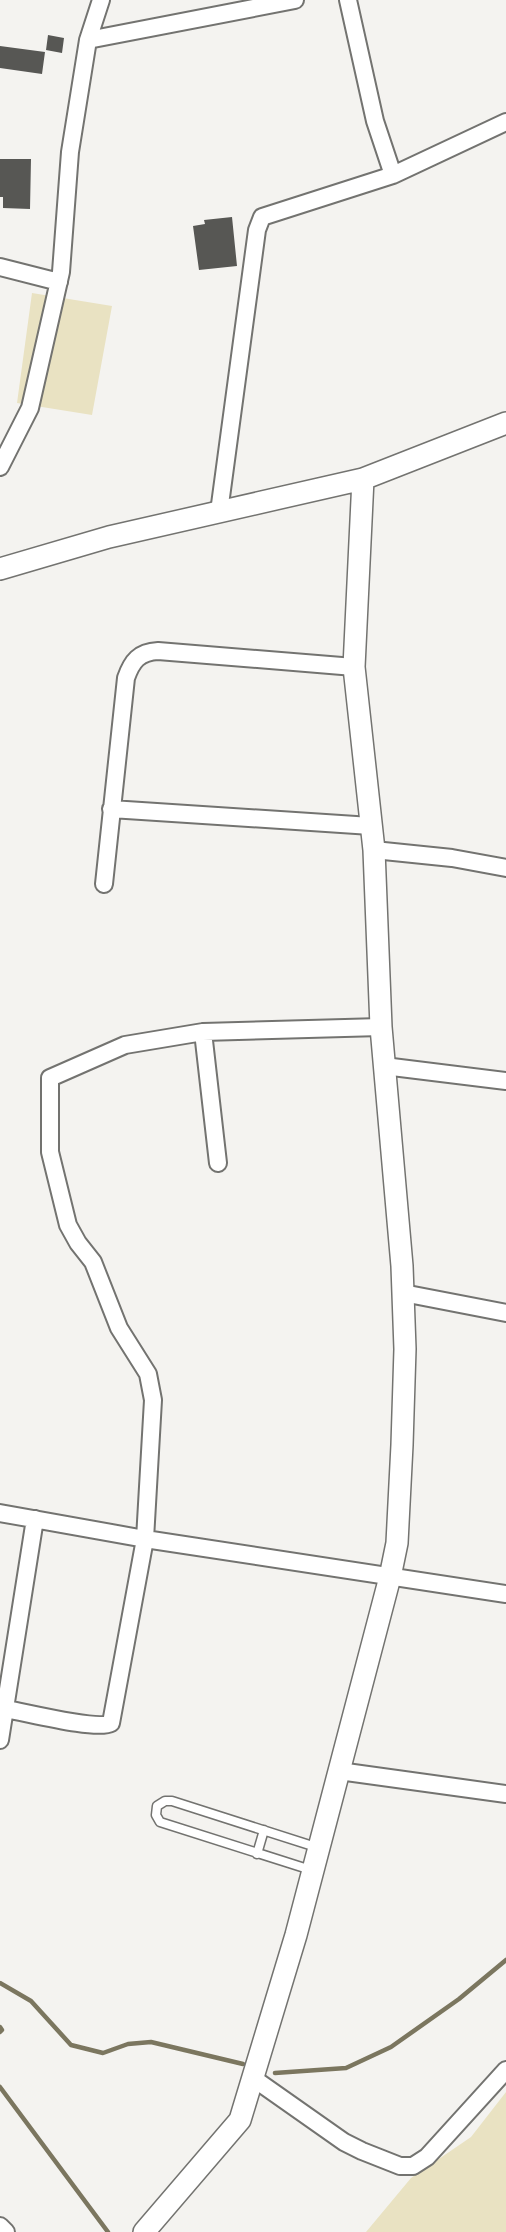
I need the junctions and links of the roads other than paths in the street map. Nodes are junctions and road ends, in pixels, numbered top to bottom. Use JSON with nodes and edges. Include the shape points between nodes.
{"nodes":[{"id":1,"x":101,"y":0,"type":"edge"},
{"id":2,"x":294,"y":0,"type":"edge"},
{"id":3,"x":348,"y":0,"type":"edge"},
{"id":4,"x":88,"y":39,"type":"junction"},
{"id":5,"x":506,"y":122,"type":"edge"},
{"id":6,"x":393,"y":175,"type":"junction"},
{"id":7,"x":0,"y":267,"type":"edge"},
{"id":8,"x":59,"y":282,"type":"junction"},
{"id":9,"x":506,"y":423,"type":"edge"},
{"id":10,"x":0,"y":467,"type":"edge"},
{"id":11,"x":363,"y":479,"type":"junction"},
{"id":12,"x":219,"y":512,"type":"junction"},
{"id":13,"x":0,"y":569,"type":"edge"},
{"id":14,"x":354,"y":667,"type":"junction"},
{"id":15,"x":111,"y":809,"type":"junction"},
{"id":16,"x":371,"y":826,"type":"junction"},
{"id":17,"x":374,"y":850,"type":"junction"},
{"id":18,"x":503,"y":864,"type":"edge"},
{"id":19,"x":104,"y":884,"type":"dead end"},
{"id":20,"x":381,"y":1027,"type":"junction"},
{"id":21,"x":204,"y":1032,"type":"junction"},
{"id":22,"x":384,"y":1066,"type":"junction"},
{"id":23,"x":506,"y":1082,"type":"edge"},
{"id":24,"x":218,"y":1163,"type":"dead end"},
{"id":25,"x":403,"y":1293,"type":"junction"},
{"id":26,"x":506,"y":1313,"type":"edge"},
{"id":27,"x":0,"y":1513,"type":"edge"},
{"id":28,"x":35,"y":1520,"type":"junction"},
{"id":29,"x":145,"y":1539,"type":"junction"},
{"id":30,"x":390,"y":1577,"type":"junction"},
{"id":31,"x":506,"y":1594,"type":"edge"},
{"id":32,"x":5,"y":1708,"type":"junction"},
{"id":33,"x":0,"y":1740,"type":"edge"},
{"id":34,"x":339,"y":1771,"type":"junction"},
{"id":35,"x":506,"y":1794,"type":"edge"},
{"id":36,"x":264,"y":1830,"type":"junction"},
{"id":37,"x":319,"y":1848,"type":"junction"},
{"id":38,"x":257,"y":1854,"type":"junction"},
{"id":39,"x":313,"y":1871,"type":"junction"},
{"id":40,"x":506,"y":2070,"type":"edge"},
{"id":41,"x":253,"y":2078,"type":"junction"},
{"id":42,"x":0,"y":2226,"type":"edge"},
{"id":43,"x":6,"y":2232,"type":"edge"},
{"id":44,"x":144,"y":2232,"type":"edge"}],
"edges":[{"from":1,"to":4,"type":"street"},
{"from":2,"to":4,"type":"street"},
{"from":3,"to":6,"type":"street","via":[[375,121]]},
{"from":4,"to":8,"type":"street","via":[[70,152]]},
{"from":5,"to":6,"type":"street"},
{"from":6,"to":12,"type":"street","via":[[262,217],[258,223]]},
{"from":7,"to":8,"type":"street"},
{"from":8,"to":10,"type":"street","via":[[30,408]]},
{"from":9,"to":11,"type":"street"},
{"from":11,"to":12,"type":"street"},
{"from":11,"to":14,"type":"street"},
{"from":12,"to":13,"type":"street","via":[[109,537]]},
{"from":14,"to":15,"type":"street","via":[[158,651],[136,657],[126,678]]},
{"from":14,"to":16,"type":"street"},
{"from":15,"to":16,"type":"street"},
{"from":15,"to":19,"type":"street"},
{"from":16,"to":17,"type":"street"},
{"from":17,"to":18,"type":"street"},
{"from":17,"to":20,"type":"street"},
{"from":20,"to":21,"type":"street"},
{"from":20,"to":22,"type":"street"},
{"from":21,"to":24,"type":"street"},
{"from":21,"to":29,"type":"street","via":[[125,1045],[54,1075],[49,1083],[50,1152],[68,1225],[93,1262],[119,1328],[148,1374],[153,1400]]},
{"from":22,"to":23,"type":"street"},
{"from":22,"to":25,"type":"street"},
{"from":25,"to":26,"type":"street"},
{"from":25,"to":30,"type":"street","via":[[402,1445],[397,1543]]},
{"from":27,"to":28,"type":"street"},
{"from":28,"to":29,"type":"street"},
{"from":28,"to":32,"type":"street"},
{"from":29,"to":30,"type":"street"},
{"from":29,"to":32,"type":"street","via":[[111,1723],[74,1722]]},
{"from":30,"to":31,"type":"street"},
{"from":30,"to":34,"type":"street"},
{"from":32,"to":33,"type":"street"},
{"from":34,"to":35,"type":"street"},
{"from":34,"to":37,"type":"street"},
{"from":36,"to":37,"type":"lane"},
{"from":36,"to":38,"type":"lane"},
{"from":36,"to":38,"type":"lane","via":[[172,1801],[157,1806],[160,1822]]},
{"from":37,"to":39,"type":"street"},
{"from":38,"to":39,"type":"lane"},
{"from":39,"to":41,"type":"street"},
{"from":40,"to":41,"type":"street","via":[[427,2157],[413,2166],[400,2166],[344,2142]]},
{"from":41,"to":44,"type":"street","via":[[240,2120]]},
{"from":42,"to":43,"type":"street"}]}
